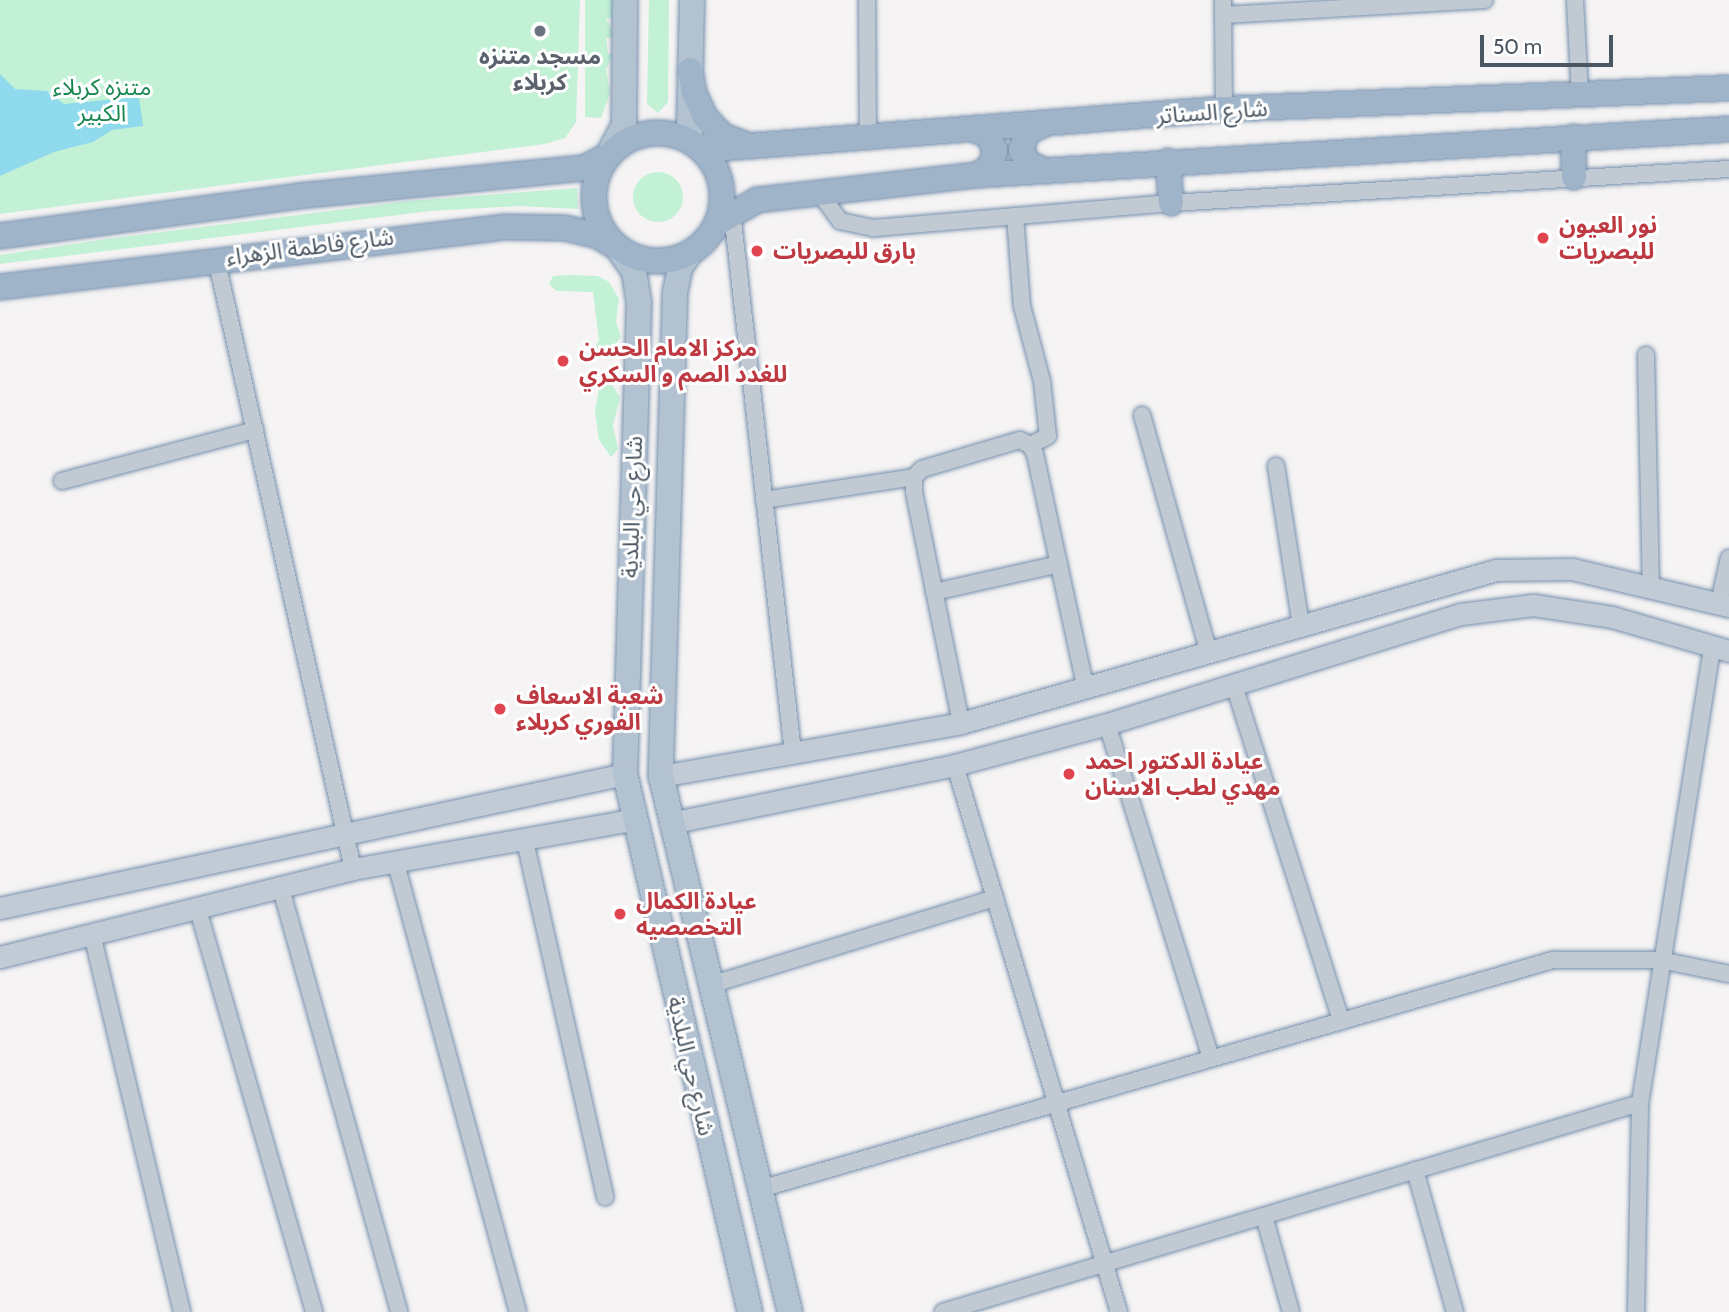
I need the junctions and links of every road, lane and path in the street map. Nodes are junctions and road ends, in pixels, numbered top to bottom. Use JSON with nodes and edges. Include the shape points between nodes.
{"nodes":[{"id":1,"x":625,"y":0,"type":"edge"},
{"id":2,"x":692,"y":0,"type":"edge"},
{"id":3,"x":867,"y":0,"type":"edge"},
{"id":4,"x":1485,"y":0,"type":"edge"},
{"id":5,"x":1575,"y":0,"type":"edge"},
{"id":6,"x":1223,"y":7,"type":"edge"},
{"id":7,"x":690,"y":70,"type":"junction"},
{"id":8,"x":1729,"y":88,"type":"edge"},
{"id":9,"x":1580,"y":94,"type":"junction"},
{"id":10,"x":1224,"y":110,"type":"junction"},
{"id":11,"x":1043,"y":125,"type":"junction"},
{"id":12,"x":973,"y":129,"type":"junction"},
{"id":13,"x":1729,"y":129,"type":"edge"},
{"id":14,"x":869,"y":135,"type":"junction"},
{"id":15,"x":1573,"y":137,"type":"junction"},
{"id":16,"x":695,"y":144,"type":"junction"},
{"id":17,"x":759,"y":146,"type":"junction"},
{"id":18,"x":608,"y":155,"type":"junction"},
{"id":19,"x":1168,"y":161,"type":"junction"},
{"id":20,"x":1729,"y":169,"type":"edge"},
{"id":21,"x":1043,"y":170,"type":"junction"},
{"id":22,"x":976,"y":175,"type":"junction"},
{"id":23,"x":1574,"y":177,"type":"junction"},
{"id":24,"x":818,"y":192,"type":"junction"},
{"id":25,"x":1171,"y":202,"type":"junction"},
{"id":26,"x":1014,"y":216,"type":"junction"},
{"id":27,"x":724,"y":218,"type":"junction"},
{"id":28,"x":0,"y":236,"type":"edge"},
{"id":29,"x":617,"y":247,"type":"junction"},
{"id":30,"x":691,"y":252,"type":"junction"},
{"id":31,"x":216,"y":258,"type":"junction"},
{"id":32,"x":0,"y":287,"type":"edge"},
{"id":33,"x":1646,"y":355,"type":"dead end"},
{"id":34,"x":1142,"y":415,"type":"dead end"},
{"id":35,"x":256,"y":430,"type":"junction"},
{"id":36,"x":1030,"y":444,"type":"junction"},
{"id":37,"x":1276,"y":466,"type":"dead end"},
{"id":38,"x":914,"y":477,"type":"junction"},
{"id":39,"x":62,"y":481,"type":"dead end"},
{"id":40,"x":764,"y":500,"type":"junction"},
{"id":41,"x":668,"y":546,"type":"junction"},
{"id":42,"x":631,"y":549,"type":"junction"},
{"id":43,"x":1729,"y":558,"type":"edge"},
{"id":44,"x":1059,"y":564,"type":"junction"},
{"id":45,"x":630,"y":583,"type":"junction"},
{"id":46,"x":667,"y":583,"type":"junction"},
{"id":47,"x":1651,"y":586,"type":"junction"},
{"id":48,"x":934,"y":592,"type":"junction"},
{"id":49,"x":1724,"y":605,"type":"edge"},
{"id":50,"x":1301,"y":625,"type":"junction"},
{"id":51,"x":1721,"y":648,"type":"edge"},
{"id":52,"x":1209,"y":653,"type":"junction"},
{"id":53,"x":1234,"y":685,"type":"junction"},
{"id":54,"x":1086,"y":690,"type":"junction"},
{"id":55,"x":961,"y":723,"type":"junction"},
{"id":56,"x":1107,"y":724,"type":"junction"},
{"id":57,"x":793,"y":752,"type":"junction"},
{"id":58,"x":955,"y":765,"type":"junction"},
{"id":59,"x":625,"y":774,"type":"junction"},
{"id":60,"x":661,"y":776,"type":"junction"},
{"id":61,"x":632,"y":820,"type":"junction"},
{"id":62,"x":670,"y":823,"type":"junction"},
{"id":63,"x":345,"y":831,"type":"junction"},
{"id":64,"x":525,"y":841,"type":"junction"},
{"id":65,"x":395,"y":860,"type":"junction"},
{"id":66,"x":353,"y":869,"type":"junction"},
{"id":67,"x":280,"y":885,"type":"junction"},
{"id":68,"x":995,"y":898,"type":"junction"},
{"id":69,"x":197,"y":906,"type":"junction"},
{"id":70,"x":0,"y":908,"type":"edge"},
{"id":71,"x":92,"y":933,"type":"junction"},
{"id":72,"x":0,"y":957,"type":"edge"},
{"id":73,"x":1660,"y":960,"type":"junction"},
{"id":74,"x":1729,"y":974,"type":"edge"},
{"id":75,"x":710,"y":985,"type":"junction"},
{"id":76,"x":1341,"y":1021,"type":"junction"},
{"id":77,"x":1211,"y":1058,"type":"junction"},
{"id":78,"x":1056,"y":1102,"type":"junction"},
{"id":79,"x":1640,"y":1103,"type":"junction"},
{"id":80,"x":1415,"y":1170,"type":"junction"},
{"id":81,"x":760,"y":1189,"type":"junction"},
{"id":82,"x":606,"y":1197,"type":"dead end"},
{"id":83,"x":1264,"y":1216,"type":"junction"},
{"id":84,"x":1104,"y":1264,"type":"junction"},
{"id":85,"x":963,"y":1309,"type":"edge"},
{"id":86,"x":182,"y":1312,"type":"edge"},
{"id":87,"x":314,"y":1312,"type":"edge"},
{"id":88,"x":399,"y":1312,"type":"edge"},
{"id":89,"x":517,"y":1312,"type":"edge"},
{"id":90,"x":750,"y":1312,"type":"edge"},
{"id":91,"x":790,"y":1312,"type":"edge"},
{"id":92,"x":943,"y":1312,"type":"edge"},
{"id":93,"x":1119,"y":1312,"type":"edge"},
{"id":94,"x":1290,"y":1312,"type":"edge"},
{"id":95,"x":1455,"y":1312,"type":"edge"},
{"id":96,"x":1636,"y":1312,"type":"edge"}],
"edges":[{"from":1,"to":18,"type":"main road","via":[[624,125]]},
{"from":2,"to":7,"type":"main road"},
{"from":3,"to":14,"type":"street"},
{"from":4,"to":6,"type":"street"},
{"from":5,"to":9,"type":"street"},
{"from":6,"to":10,"type":"street"},
{"from":7,"to":16,"type":"main road","via":[[688,131]]},
{"from":7,"to":17,"type":"highway","via":[[697,102],[711,124],[731,140]]},
{"from":8,"to":9,"type":"highway","name":"شارع السناتر"},
{"from":9,"to":10,"type":"highway","name":"شارع السناتر"},
{"from":10,"to":11,"type":"highway","name":"شارع السناتر"},
{"from":11,"to":12,"type":"highway","name":"شارع السناتر"},
{"from":11,"to":21,"type":"highway","via":[[1025,135],[1021,150],[1028,163]]},
{"from":12,"to":14,"type":"highway","name":"شارع السناتر"},
{"from":12,"to":22,"type":"highway","via":[[988,135],[995,150],[991,166]]},
{"from":13,"to":15,"type":"highway","name":"شارع السناتر"},
{"from":14,"to":17,"type":"highway","name":"شارع السناتر"},
{"from":15,"to":19,"type":"highway","name":"شارع السناتر"},
{"from":15,"to":23,"type":"highway"},
{"from":16,"to":17,"type":"highway","name":"شارع السناتر","via":[[711,149]]},
{"from":16,"to":18,"type":"highway","via":[[657,132],[622,143]]},
{"from":16,"to":27,"type":"highway","via":[[721,181]]},
{"from":18,"to":28,"type":"highway","via":[[584,168],[298,196]]},
{"from":18,"to":29,"type":"highway","via":[[593,193],[595,213]]},
{"from":19,"to":21,"type":"highway","name":"شارع السناتر"},
{"from":19,"to":25,"type":"highway"},
{"from":20,"to":23,"type":"street"},
{"from":21,"to":22,"type":"highway","name":"شارع السناتر"},
{"from":22,"to":24,"type":"highway","name":"شارع السناتر"},
{"from":23,"to":25,"type":"street"},
{"from":24,"to":26,"type":"street","via":[[833,216],[858,228]]},
{"from":24,"to":27,"type":"highway","name":"شارع السناتر","via":[[757,201]]},
{"from":25,"to":26,"type":"street"},
{"from":26,"to":36,"type":"street","via":[[1022,306],[1042,381],[1048,436]]},
{"from":27,"to":30,"type":"highway"},
{"from":27,"to":40,"type":"street"},
{"from":29,"to":30,"type":"highway","via":[[661,261]]},
{"from":29,"to":31,"type":"highway","name":"شارع فاطمة الزهراء","via":[[578,231],[517,227]]},
{"from":29,"to":42,"type":"main road","name":"شارع حي البلدية","via":[[634,271],[639,303]]},
{"from":30,"to":41,"type":"main road","name":"شارع حي البلدية","via":[[680,267],[674,293]]},
{"from":31,"to":32,"type":"highway","name":"شارع فاطمة الزهراء"},
{"from":31,"to":35,"type":"street"},
{"from":33,"to":47,"type":"street"},
{"from":34,"to":52,"type":"street"},
{"from":35,"to":39,"type":"street"},
{"from":35,"to":63,"type":"street"},
{"from":36,"to":38,"type":"street","via":[[1020,440],[995,447],[922,469]]},
{"from":36,"to":44,"type":"street"},
{"from":37,"to":50,"type":"street"},
{"from":38,"to":40,"type":"street"},
{"from":38,"to":48,"type":"street"},
{"from":40,"to":57,"type":"street"},
{"from":41,"to":42,"type":"main road","via":[[654,555]]},
{"from":41,"to":46,"type":"main road","name":"شارع حي البلدية"},
{"from":42,"to":45,"type":"main road","name":"شارع حي البلدية"},
{"from":43,"to":49,"type":"street"},
{"from":44,"to":48,"type":"street"},
{"from":44,"to":54,"type":"street"},
{"from":45,"to":46,"type":"main road","via":[[652,575]]},
{"from":45,"to":59,"type":"main road","name":"شارع حي البلدية"},
{"from":46,"to":60,"type":"main road","name":"شارع حي البلدية"},
{"from":47,"to":49,"type":"main road"},
{"from":47,"to":50,"type":"main road","via":[[1572,569],[1496,570]]},
{"from":48,"to":55,"type":"street"},
{"from":50,"to":52,"type":"main road"},
{"from":51,"to":53,"type":"main road","via":[[1612,618],[1533,605],[1461,614]]},
{"from":51,"to":73,"type":"street"},
{"from":52,"to":54,"type":"main road"},
{"from":53,"to":56,"type":"main road"},
{"from":53,"to":76,"type":"street"},
{"from":54,"to":55,"type":"main road"},
{"from":55,"to":57,"type":"main road"},
{"from":56,"to":58,"type":"main road"},
{"from":56,"to":77,"type":"street"},
{"from":57,"to":60,"type":"main road"},
{"from":58,"to":62,"type":"main road"},
{"from":58,"to":68,"type":"street"},
{"from":59,"to":61,"type":"main road","name":"شارع حي البلدية"},
{"from":59,"to":63,"type":"main road"},
{"from":60,"to":62,"type":"main road","name":"شارع حي البلدية"},
{"from":61,"to":64,"type":"main road"},
{"from":61,"to":90,"type":"main road","name":"شارع حي البلدية"},
{"from":62,"to":75,"type":"main road","name":"شارع حي البلدية"},
{"from":63,"to":66,"type":"street"},
{"from":63,"to":70,"type":"main road"},
{"from":64,"to":65,"type":"main road"},
{"from":64,"to":82,"type":"street"},
{"from":65,"to":66,"type":"main road"},
{"from":65,"to":89,"type":"street"},
{"from":66,"to":67,"type":"main road"},
{"from":67,"to":69,"type":"main road"},
{"from":67,"to":88,"type":"street"},
{"from":68,"to":75,"type":"street"},
{"from":68,"to":78,"type":"street"},
{"from":69,"to":71,"type":"main road"},
{"from":69,"to":87,"type":"street"},
{"from":71,"to":72,"type":"main road"},
{"from":71,"to":86,"type":"street"},
{"from":73,"to":74,"type":"street"},
{"from":73,"to":76,"type":"street","via":[[1553,960]]},
{"from":73,"to":79,"type":"street"},
{"from":75,"to":81,"type":"main road","name":"شارع حي البلدية"},
{"from":76,"to":77,"type":"street"},
{"from":77,"to":78,"type":"street"},
{"from":78,"to":81,"type":"street"},
{"from":78,"to":84,"type":"street"},
{"from":79,"to":80,"type":"street"},
{"from":79,"to":96,"type":"street"},
{"from":80,"to":83,"type":"street"},
{"from":80,"to":95,"type":"street"},
{"from":81,"to":91,"type":"main road","name":"شارع حي البلدية"},
{"from":83,"to":84,"type":"street"},
{"from":83,"to":94,"type":"street"},
{"from":84,"to":85,"type":"street"},
{"from":84,"to":93,"type":"street"},
{"from":85,"to":92,"type":"street"}]}
